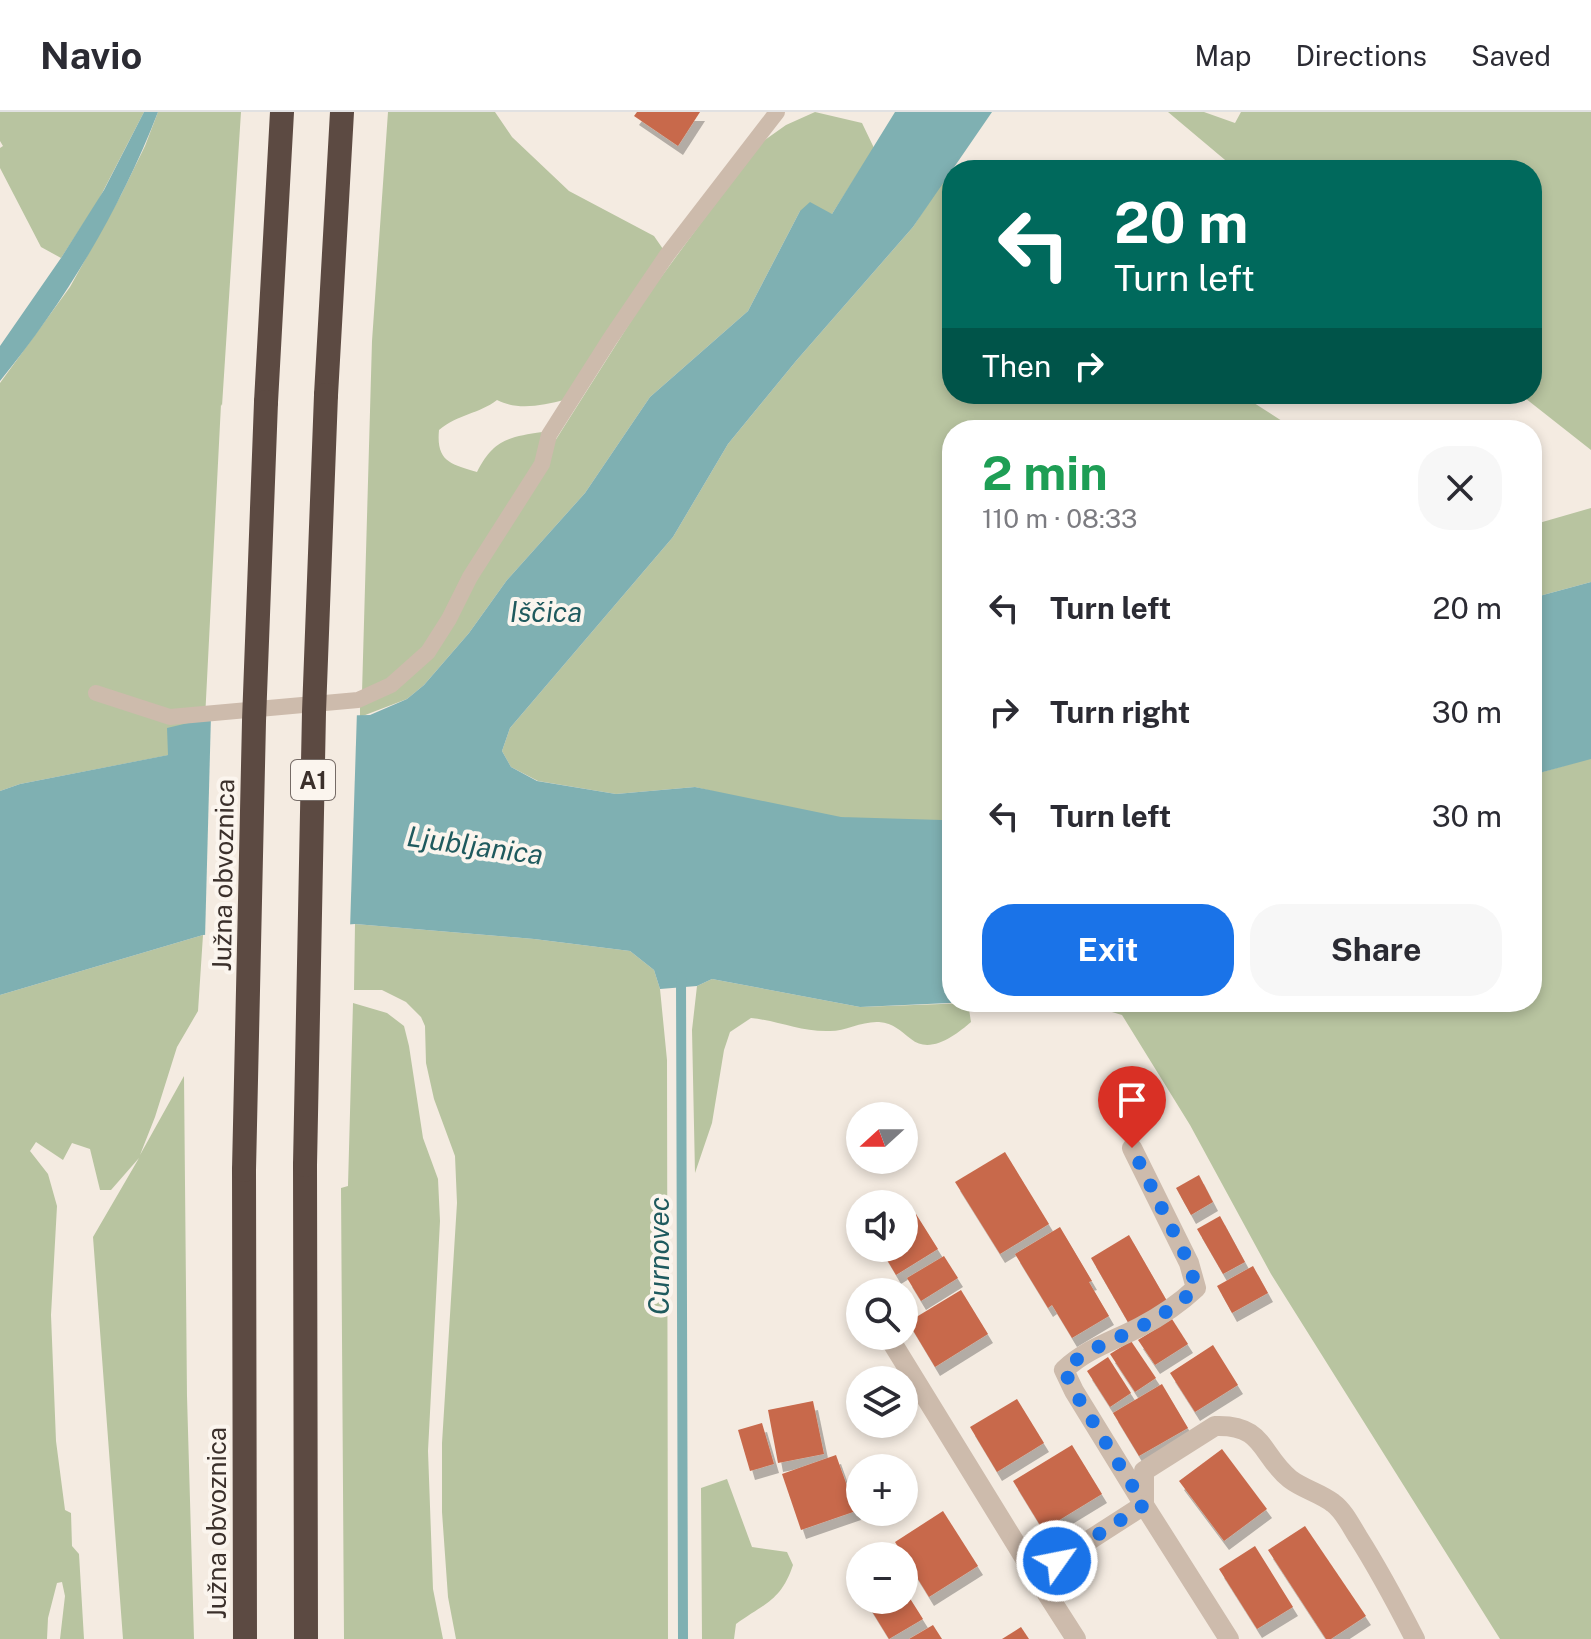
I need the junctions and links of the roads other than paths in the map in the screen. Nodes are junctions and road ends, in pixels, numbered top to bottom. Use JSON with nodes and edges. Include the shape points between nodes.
{"nodes":[{"id":1,"x":282,"y":112,"type":"edge"},
{"id":2,"x":342,"y":112,"type":"edge"},
{"id":3,"x":777,"y":112,"type":"edge"},
{"id":4,"x":96,"y":693,"type":"dead end"},
{"id":5,"x":1132,"y":1148,"type":"dead end"},
{"id":6,"x":897,"y":1350,"type":"edge"},
{"id":7,"x":1144,"y":1505,"type":"junction"},
{"id":8,"x":1035,"y":1575,"type":"junction"},
{"id":9,"x":245,"y":1639,"type":"edge"},
{"id":10,"x":306,"y":1639,"type":"edge"},
{"id":11,"x":1076,"y":1639,"type":"edge"},
{"id":12,"x":1229,"y":1639,"type":"edge"},
{"id":13,"x":1415,"y":1639,"type":"edge"}],
"edges":[{"from":1,"to":9,"type":"highway","name":"Južna obvoznica","number":"A1","bridge":true,"via":[[254,721],[244,1170]]},
{"from":2,"to":10,"type":"highway","number":"A1","bridge":true,"via":[[314,712],[305,1165]]},
{"from":3,"to":4,"type":"lane","via":[[610,339],[549,435],[542,464],[428,652],[391,685],[358,700],[170,717]]},
{"from":5,"to":7,"type":"street","via":[[1189,1263],[1196,1288],[1176,1306],[1080,1355],[1064,1370]]},
{"from":6,"to":8,"type":"street"},
{"from":7,"to":8,"type":"street"},
{"from":7,"to":12,"type":"street"},
{"from":7,"to":13,"type":"street","via":[[1144,1471],[1215,1426],[1243,1429],[1262,1442],[1292,1481],[1334,1504],[1348,1521]]},
{"from":8,"to":11,"type":"street"}]}
